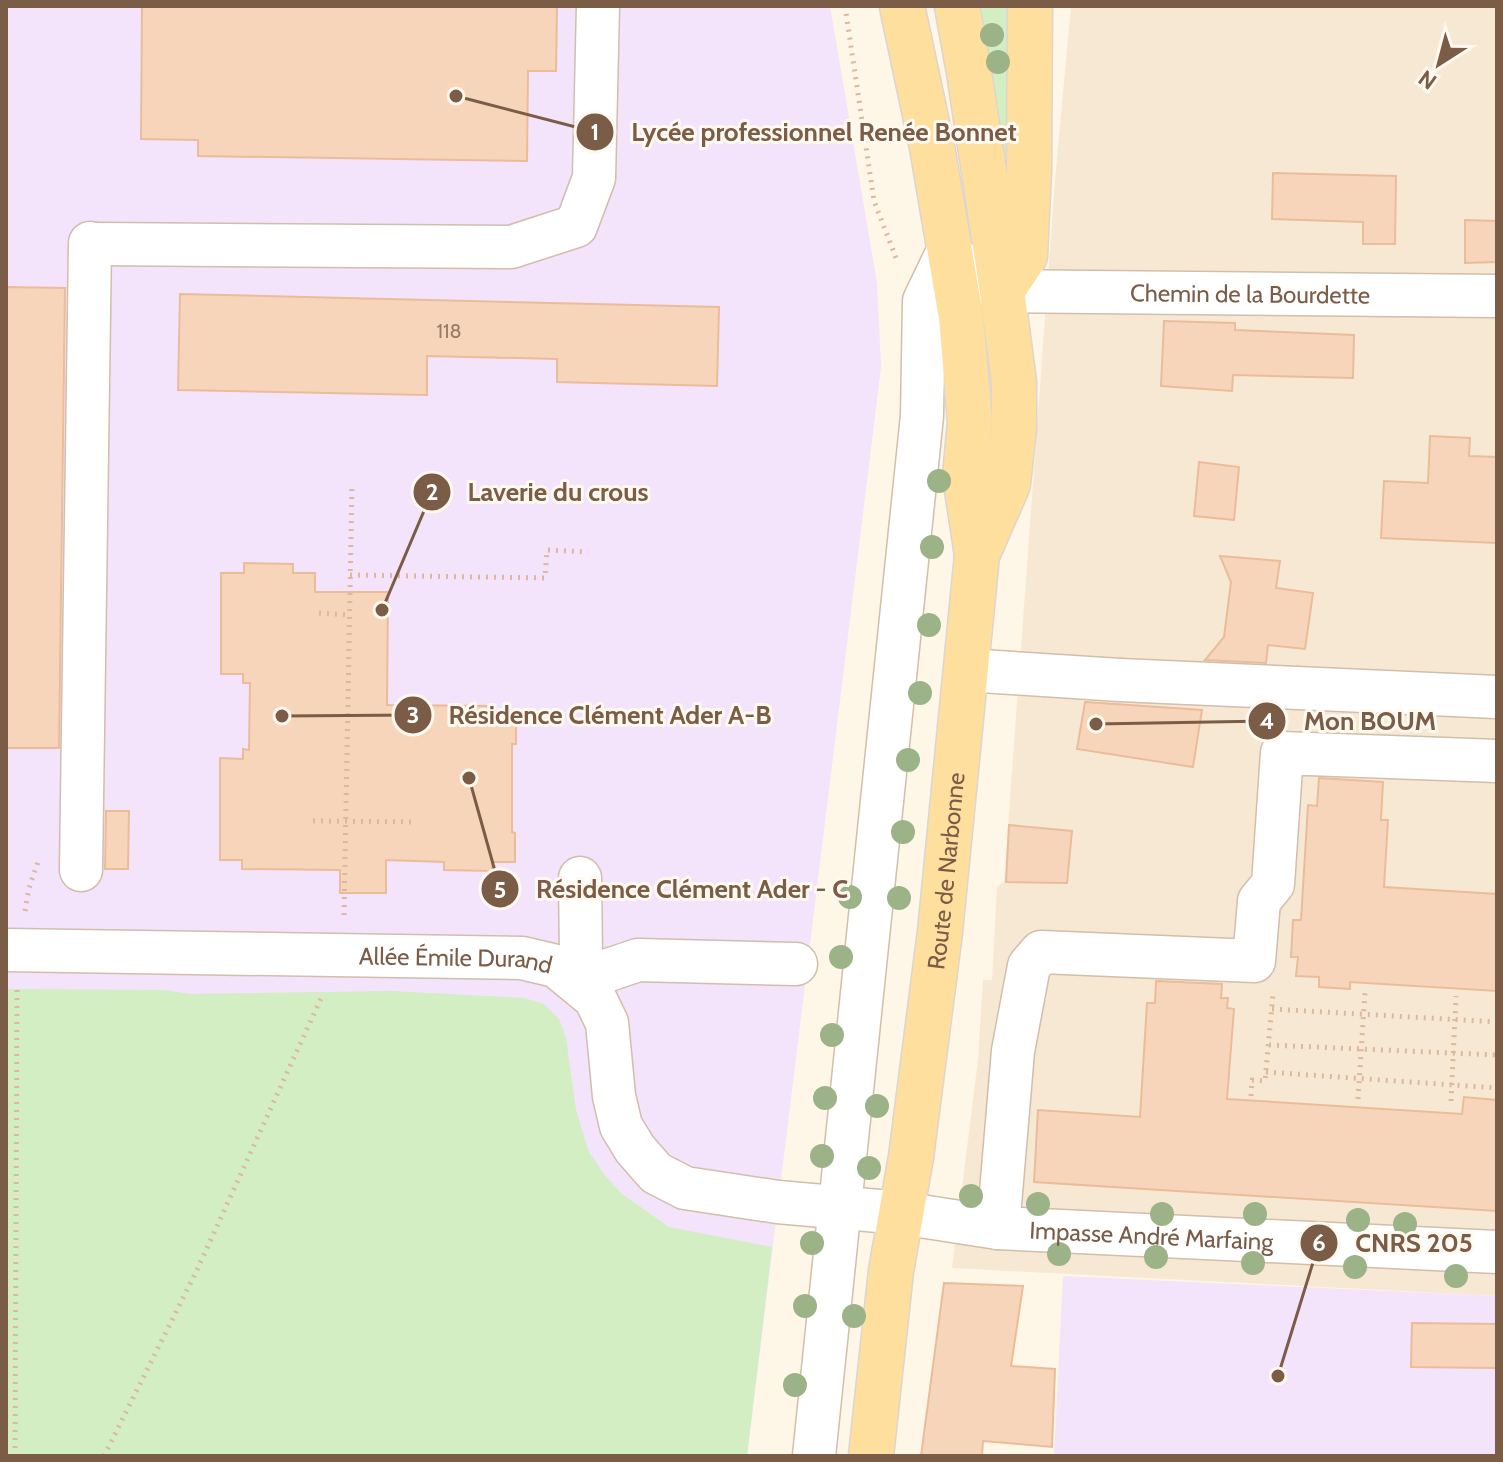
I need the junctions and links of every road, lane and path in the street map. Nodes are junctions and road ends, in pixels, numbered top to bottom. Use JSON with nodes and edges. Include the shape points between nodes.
{"nodes":[{"id":1,"x":598,"y":6,"type":"edge"},
{"id":2,"x":845,"y":6,"type":"edge"},
{"id":3,"x":902,"y":6,"type":"edge"},
{"id":4,"x":957,"y":6,"type":"edge"},
{"id":5,"x":1030,"y":6,"type":"edge"},
{"id":6,"x":888,"y":238,"type":"dead end"},
{"id":7,"x":948,"y":251,"type":"junction"},
{"id":8,"x":1002,"y":291,"type":"junction"},
{"id":9,"x":1497,"y":296,"type":"edge"},
{"id":10,"x":965,"y":345,"type":"junction"},
{"id":11,"x":922,"y":416,"type":"junction"},
{"id":12,"x":352,"y":484,"type":"dead end"},
{"id":13,"x":588,"y":552,"type":"dead end"},
{"id":14,"x":977,"y":555,"type":"junction"},
{"id":15,"x":350,"y":575,"type":"junction"},
{"id":16,"x":319,"y":613,"type":"dead end"},
{"id":17,"x":349,"y":615,"type":"junction"},
{"id":18,"x":966,"y":670,"type":"junction"},
{"id":19,"x":1497,"y":697,"type":"edge"},
{"id":20,"x":1497,"y":761,"type":"edge"},
{"id":21,"x":313,"y":821,"type":"dead end"},
{"id":22,"x":345,"y":822,"type":"junction"},
{"id":23,"x":417,"y":822,"type":"dead end"},
{"id":24,"x":81,"y":870,"type":"dead end"},
{"id":25,"x":580,"y":878,"type":"dead end"},
{"id":26,"x":344,"y":920,"type":"dead end"},
{"id":27,"x":796,"y":964,"type":"dead end"},
{"id":28,"x":12,"y":968,"type":"edge"},
{"id":29,"x":576,"y":981,"type":"junction"},
{"id":30,"x":1274,"y":984,"type":"dead end"},
{"id":31,"x":331,"y":987,"type":"dead end"},
{"id":32,"x":1365,"y":992,"type":"dead end"},
{"id":33,"x":1456,"y":996,"type":"dead end"},
{"id":34,"x":1272,"y":1009,"type":"junction"},
{"id":35,"x":1364,"y":1014,"type":"junction"},
{"id":36,"x":1455,"y":1020,"type":"junction"},
{"id":37,"x":1497,"y":1022,"type":"edge"},
{"id":38,"x":1269,"y":1045,"type":"junction"},
{"id":39,"x":1362,"y":1049,"type":"junction"},
{"id":40,"x":1453,"y":1053,"type":"junction"},
{"id":41,"x":1497,"y":1055,"type":"edge"},
{"id":42,"x":1266,"y":1072,"type":"junction"},
{"id":43,"x":1359,"y":1079,"type":"junction"},
{"id":44,"x":1497,"y":1088,"type":"edge"},
{"id":45,"x":1251,"y":1096,"type":"dead end"},
{"id":46,"x":1358,"y":1099,"type":"dead end"},
{"id":47,"x":1451,"y":1101,"type":"dead end"},
{"id":48,"x":841,"y":1208,"type":"junction"},
{"id":49,"x":901,"y":1213,"type":"junction"},
{"id":50,"x":998,"y":1228,"type":"junction"},
{"id":51,"x":1497,"y":1252,"type":"edge"},
{"id":52,"x":15,"y":1456,"type":"edge"},
{"id":53,"x":104,"y":1456,"type":"edge"},
{"id":54,"x":814,"y":1456,"type":"edge"},
{"id":55,"x":871,"y":1456,"type":"edge"}],
"edges":[{"from":1,"to":24,"type":"street","via":[[594,178],[576,226],[511,247],[93,244]]},
{"from":2,"to":6,"type":"path","via":[[874,201]]},
{"from":3,"to":7,"type":"main road"},
{"from":4,"to":8,"type":"main road","name":"Route de Narbonne"},
{"from":5,"to":8,"type":"main road","via":[[1025,256]]},
{"from":7,"to":8,"type":"street","via":[[974,276]]},
{"from":7,"to":10,"type":"main road"},
{"from":7,"to":11,"type":"street","via":[[924,301]]},
{"from":8,"to":9,"type":"street","name":"Chemin de la Bourdette"},
{"from":8,"to":10,"type":"street","via":[[986,326]]},
{"from":8,"to":14,"type":"main road","name":"Route de Narbonne","via":[[1014,427],[1008,484]]},
{"from":10,"to":11,"type":"street","via":[[947,363]]},
{"from":10,"to":14,"type":"main road","via":[[970,422],[965,476]]},
{"from":11,"to":48,"type":"street"},
{"from":12,"to":15,"type":"path"},
{"from":13,"to":15,"type":"path","via":[[547,550],[545,578]]},
{"from":14,"to":18,"type":"main road","name":"Route de Narbonne"},
{"from":15,"to":17,"type":"path"},
{"from":16,"to":17,"type":"path"},
{"from":17,"to":22,"type":"path"},
{"from":18,"to":19,"type":"street"},
{"from":18,"to":49,"type":"main road","name":"Route de Narbonne","via":[[940,932]]},
{"from":20,"to":50,"type":"street","via":[[1282,753],[1273,884],[1259,901],[1254,961],[1041,952],[1029,966],[1013,1051]]},
{"from":21,"to":22,"type":"path"},
{"from":22,"to":23,"type":"path"},
{"from":22,"to":26,"type":"path"},
{"from":25,"to":29,"type":"street","via":[[581,956]]},
{"from":27,"to":29,"type":"street","via":[[638,960]]},
{"from":28,"to":29,"type":"street","name":"Allée Émile Durand","via":[[522,958],[556,966]]},
{"from":28,"to":52,"type":"path"},
{"from":29,"to":48,"type":"street","name":"Allée Émile Durand","via":[[595,998],[607,1023],[621,1126],[656,1173],[685,1188]]},
{"from":30,"to":34,"type":"path"},
{"from":31,"to":53,"type":"path","via":[[323,992],[197,1270]]},
{"from":32,"to":35,"type":"path"},
{"from":33,"to":36,"type":"path"},
{"from":34,"to":35,"type":"path"},
{"from":34,"to":38,"type":"path"},
{"from":35,"to":36,"type":"path"},
{"from":35,"to":39,"type":"path"},
{"from":36,"to":37,"type":"path"},
{"from":36,"to":40,"type":"path"},
{"from":38,"to":39,"type":"path"},
{"from":38,"to":42,"type":"path"},
{"from":39,"to":40,"type":"path"},
{"from":39,"to":43,"type":"path"},
{"from":40,"to":41,"type":"path"},
{"from":40,"to":47,"type":"path"},
{"from":42,"to":43,"type":"path"},
{"from":42,"to":45,"type":"path","via":[[1265,1081],[1252,1080]]},
{"from":43,"to":44,"type":"path"},
{"from":43,"to":46,"type":"path"},
{"from":48,"to":49,"type":"street","name":"Allée Émile Durand"},
{"from":48,"to":54,"type":"street"},
{"from":49,"to":50,"type":"street","name":"Impasse André Marfaing"},
{"from":49,"to":55,"type":"main road","name":"Route de Narbonne"},
{"from":50,"to":51,"type":"street","name":"Impasse André Marfaing"}]}
